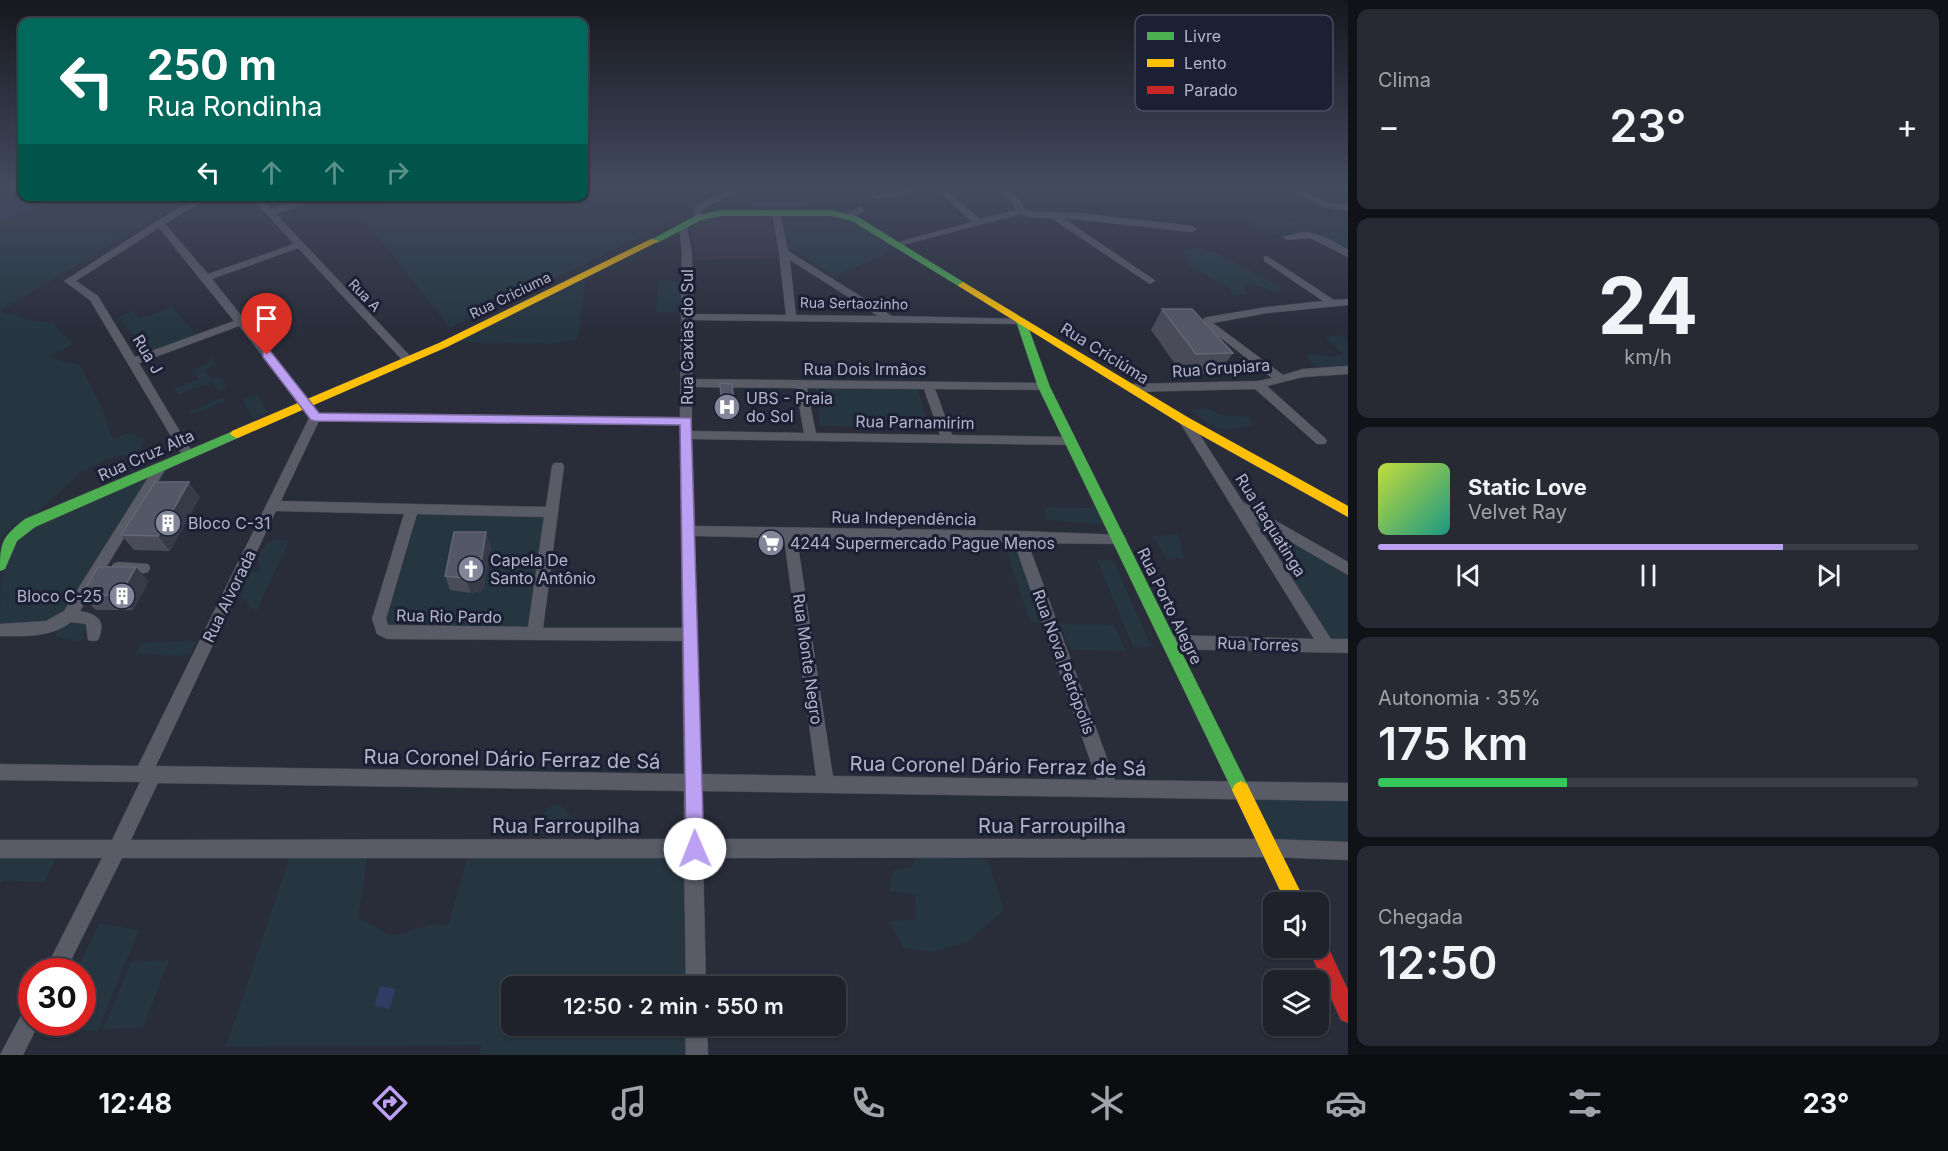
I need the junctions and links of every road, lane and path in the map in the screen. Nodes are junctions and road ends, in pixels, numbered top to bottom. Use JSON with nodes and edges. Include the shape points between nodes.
{"nodes":[{"id":1,"x":139,"y":236,"type":"edge"},
{"id":2,"x":171,"y":236,"type":"edge"},
{"id":3,"x":291,"y":236,"type":"edge"},
{"id":4,"x":665,"y":236,"type":"edge"},
{"id":5,"x":684,"y":236,"type":"edge"},
{"id":6,"x":781,"y":236,"type":"edge"},
{"id":7,"x":886,"y":236,"type":"edge"},
{"id":8,"x":927,"y":236,"type":"edge"},
{"id":9,"x":1084,"y":236,"type":"edge"},
{"id":10,"x":1291,"y":236,"type":"edge"},
{"id":11,"x":1313,"y":236,"type":"edge"},
{"id":12,"x":1288,"y":237,"type":"dead end"},
{"id":13,"x":299,"y":245,"type":"junction"},
{"id":14,"x":898,"y":245,"type":"junction"},
{"id":15,"x":784,"y":252,"type":"junction"},
{"id":16,"x":1348,"y":254,"type":"edge"},
{"id":17,"x":1267,"y":260,"type":"dead end"},
{"id":18,"x":205,"y":278,"type":"junction"},
{"id":19,"x":1150,"y":281,"type":"dead end"},
{"id":20,"x":1348,"y":302,"type":"edge"},
{"id":21,"x":1333,"y":304,"type":"junction"},
{"id":22,"x":687,"y":317,"type":"junction"},
{"id":23,"x":791,"y":317,"type":"junction"},
{"id":24,"x":888,"y":318,"type":"junction"},
{"id":25,"x":1021,"y":321,"type":"junction"},
{"id":26,"x":240,"y":322,"type":"junction"},
{"id":27,"x":408,"y":360,"type":"junction"},
{"id":28,"x":134,"y":361,"type":"junction"},
{"id":29,"x":1348,"y":370,"type":"edge"},
{"id":30,"x":1282,"y":380,"type":"junction"},
{"id":31,"x":686,"y":383,"type":"junction"},
{"id":32,"x":801,"y":385,"type":"junction"},
{"id":33,"x":1258,"y":385,"type":"junction"},
{"id":34,"x":928,"y":386,"type":"junction"},
{"id":35,"x":1044,"y":387,"type":"junction"},
{"id":36,"x":1130,"y":388,"type":"junction"},
{"id":37,"x":325,"y":397,"type":"joint"},
{"id":38,"x":311,"y":411,"type":"junction"},
{"id":39,"x":1185,"y":421,"type":"junction"},
{"id":40,"x":687,"y":428,"type":"junction"},
{"id":41,"x":811,"y":438,"type":"junction"},
{"id":42,"x":947,"y":438,"type":"junction"},
{"id":43,"x":1071,"y":441,"type":"junction"},
{"id":44,"x":1321,"y":441,"type":"dead end"},
{"id":45,"x":188,"y":455,"type":"junction"},
{"id":46,"x":558,"y":466,"type":"dead end"},
{"id":47,"x":160,"y":468,"type":"junction"},
{"id":48,"x":1240,"y":505,"type":"junction"},
{"id":49,"x":272,"y":506,"type":"junction"},
{"id":50,"x":412,"y":510,"type":"junction"},
{"id":51,"x":551,"y":512,"type":"junction"},
{"id":52,"x":1348,"y":512,"type":"edge"},
{"id":53,"x":689,"y":531,"type":"junction"},
{"id":54,"x":790,"y":534,"type":"junction"},
{"id":55,"x":1019,"y":536,"type":"junction"},
{"id":56,"x":1119,"y":538,"type":"junction"},
{"id":57,"x":0,"y":565,"type":"edge"},
{"id":58,"x":143,"y":568,"type":"dead end"},
{"id":59,"x":98,"y":569,"type":"junction"},
{"id":60,"x":1348,"y":569,"type":"edge"},
{"id":61,"x":69,"y":615,"type":"junction"},
{"id":62,"x":0,"y":630,"type":"edge"},
{"id":63,"x":534,"y":635,"type":"junction"},
{"id":64,"x":691,"y":635,"type":"junction"},
{"id":65,"x":93,"y":636,"type":"dead end"},
{"id":66,"x":1168,"y":642,"type":"junction"},
{"id":67,"x":1328,"y":646,"type":"junction"},
{"id":68,"x":1348,"y":646,"type":"edge"},
{"id":69,"x":0,"y":772,"type":"edge"},
{"id":70,"x":148,"y":774,"type":"junction"},
{"id":71,"x":694,"y":782,"type":"junction"},
{"id":72,"x":826,"y":784,"type":"junction"},
{"id":73,"x":1109,"y":788,"type":"junction"},
{"id":74,"x":1243,"y":790,"type":"junction"},
{"id":75,"x":1348,"y":792,"type":"edge"},
{"id":76,"x":1271,"y":848,"type":"junction"},
{"id":77,"x":0,"y":849,"type":"edge"},
{"id":78,"x":117,"y":849,"type":"junction"},
{"id":79,"x":695,"y":849,"type":"junction"},
{"id":80,"x":1348,"y":851,"type":"edge"},
{"id":81,"x":1291,"y":892,"type":"edge"},
{"id":82,"x":61,"y":958,"type":"edge"},
{"id":83,"x":1323,"y":958,"type":"edge"},
{"id":84,"x":696,"y":976,"type":"edge"},
{"id":85,"x":1348,"y":1013,"type":"edge"},
{"id":86,"x":21,"y":1036,"type":"edge"},
{"id":87,"x":696,"y":1036,"type":"edge"},
{"id":88,"x":11,"y":1055,"type":"edge"},
{"id":89,"x":697,"y":1055,"type":"edge"}],
"edges":[{"from":1,"to":28,"type":"street","name":"Rua J","via":[[69,281],[94,298]]},
{"from":2,"to":18,"type":"street"},
{"from":3,"to":13,"type":"street","name":"Rua A"},
{"from":4,"to":27,"type":"main road","name":"Rua Criciuma"},
{"from":5,"to":22,"type":"street","name":"Rua Caxias do Sul"},
{"from":6,"to":15,"type":"street"},
{"from":7,"to":14,"type":"main road","name":"Rua Criciúma"},
{"from":8,"to":14,"type":"street"},
{"from":9,"to":19,"type":"street"},
{"from":10,"to":12,"type":"street"},
{"from":11,"to":16,"type":"street"},
{"from":13,"to":18,"type":"street"},
{"from":13,"to":27,"type":"street","name":"Rua A"},
{"from":14,"to":25,"type":"main road","name":"Rua Criciúma"},
{"from":15,"to":23,"type":"street"},
{"from":15,"to":24,"type":"street"},
{"from":17,"to":21,"type":"street"},
{"from":18,"to":26,"type":"street"},
{"from":20,"to":21,"type":"street"},
{"from":21,"to":30,"type":"street","via":[[1241,313],[1208,321]]},
{"from":22,"to":23,"type":"street","name":"Rua Sertaozinho"},
{"from":22,"to":31,"type":"street","name":"Rua Caxias do Sul"},
{"from":23,"to":24,"type":"street","name":"Rua Sertaozinho"},
{"from":24,"to":25,"type":"street","name":"Rua Sertaozinho"},
{"from":25,"to":35,"type":"main road","name":"Rua Porto Alegre"},
{"from":25,"to":36,"type":"main road","name":"Rua Criciúma"},
{"from":26,"to":28,"type":"street"},
{"from":26,"to":38,"type":"street"},
{"from":27,"to":37,"type":"main road","name":"Rua Criciuma"},
{"from":28,"to":45,"type":"street","name":"Rua J"},
{"from":29,"to":30,"type":"street","name":"Rua Grupiara","via":[[1303,373]]},
{"from":30,"to":33,"type":"street","name":"Rua Grupiara"},
{"from":31,"to":32,"type":"street","name":"Rua Dois Irmãos"},
{"from":31,"to":40,"type":"street","name":"Rua Caxias do Sul"},
{"from":32,"to":34,"type":"street","name":"Rua Dois Irmãos"},
{"from":32,"to":41,"type":"street"},
{"from":33,"to":36,"type":"street","name":"Rua Grupiara"},
{"from":33,"to":44,"type":"street"},
{"from":34,"to":35,"type":"street","name":"Rua Dois Irmãos"},
{"from":34,"to":42,"type":"street"},
{"from":35,"to":43,"type":"main road","name":"Rua Porto Alegre"},
{"from":36,"to":39,"type":"main road","name":"Rua Criciúma"},
{"from":37,"to":38,"type":"main road","name":"Rua Cruz Alta"},
{"from":38,"to":40,"type":"street","name":"Rua Parnamirim"},
{"from":38,"to":45,"type":"main road","name":"Rua Cruz Alta"},
{"from":38,"to":49,"type":"street","name":"Rua Alvorada"},
{"from":39,"to":48,"type":"street","name":"Rua Itaquatinga"},
{"from":39,"to":52,"type":"main road","name":"Rua Criciúma"},
{"from":40,"to":41,"type":"street","name":"Rua Parnamirim"},
{"from":40,"to":53,"type":"street","name":"Rua Caxias do Sul"},
{"from":41,"to":42,"type":"street","name":"Rua Parnamirim"},
{"from":42,"to":43,"type":"street","name":"Rua Parnamirim"},
{"from":43,"to":56,"type":"main road","name":"Rua Porto Alegre"},
{"from":45,"to":47,"type":"main road","name":"Rua Cruz Alta"},
{"from":46,"to":51,"type":"street"},
{"from":47,"to":57,"type":"main road","name":"Rua Cruz Alta","via":[[23,527],[11,538]]},
{"from":47,"to":59,"type":"street"},
{"from":48,"to":60,"type":"street"},
{"from":48,"to":67,"type":"street","name":"Rua Itaquatinga"},
{"from":49,"to":50,"type":"street"},
{"from":49,"to":70,"type":"street","name":"Rua Alvorada"},
{"from":50,"to":51,"type":"street"},
{"from":50,"to":63,"type":"street","name":"Rua Rio Pardo","via":[[379,619],[382,629],[387,633]]},
{"from":51,"to":63,"type":"street"},
{"from":53,"to":54,"type":"street","name":"Rua Independência"},
{"from":53,"to":64,"type":"street","name":"Rua Caxias do Sul"},
{"from":54,"to":55,"type":"street","name":"Rua Independência"},
{"from":54,"to":72,"type":"street","name":"Rua Monte Negro"},
{"from":55,"to":56,"type":"street","name":"Rua Independência"},
{"from":55,"to":73,"type":"street","name":"Rua Nova Petrópolis"},
{"from":56,"to":66,"type":"main road","name":"Rua Porto Alegre"},
{"from":58,"to":59,"type":"street"},
{"from":59,"to":61,"type":"street"},
{"from":61,"to":62,"type":"street","via":[[46,628]]},
{"from":61,"to":65,"type":"street","via":[[90,619],[94,624]]},
{"from":63,"to":64,"type":"street","name":"Rua Rio Pardo"},
{"from":64,"to":71,"type":"street","name":"Rua Caxias do Sul"},
{"from":66,"to":67,"type":"street","name":"Rua Torres"},
{"from":66,"to":74,"type":"main road","name":"Rua Porto Alegre"},
{"from":67,"to":68,"type":"street","name":"Rua Torres"},
{"from":69,"to":70,"type":"street","name":"Rua Coronel Dário Ferraz de Sá"},
{"from":70,"to":71,"type":"street","name":"Rua Coronel Dário Ferraz de Sá"},
{"from":70,"to":78,"type":"street","name":"Rua Alvorada"},
{"from":71,"to":72,"type":"street","name":"Rua Coronel Dário Ferraz de Sá"},
{"from":71,"to":79,"type":"street","name":"Rua Caxias do Sul"},
{"from":72,"to":73,"type":"street","name":"Rua Coronel Dário Ferraz de Sá"},
{"from":73,"to":74,"type":"street","name":"Rua Coronel Dário Ferraz de Sá"},
{"from":74,"to":75,"type":"street","name":"Rua Coronel Dário Ferraz de Sá"},
{"from":74,"to":76,"type":"main road","name":"Rua Porto Alegre"},
{"from":76,"to":79,"type":"street","name":"Rua Farroupilha"},
{"from":76,"to":80,"type":"street","name":"Rua Farroupilha"},
{"from":76,"to":81,"type":"main road","name":"Rua Porto Alegre"},
{"from":77,"to":78,"type":"street","name":"Rua Farroupilha"},
{"from":78,"to":79,"type":"street","name":"Rua Farroupilha"},
{"from":78,"to":82,"type":"street","name":"Rua Alvorada"},
{"from":79,"to":84,"type":"street","name":"Rua Caxias do Sul"},
{"from":83,"to":85,"type":"main road"},
{"from":86,"to":88,"type":"street"},
{"from":87,"to":89,"type":"street"}]}
